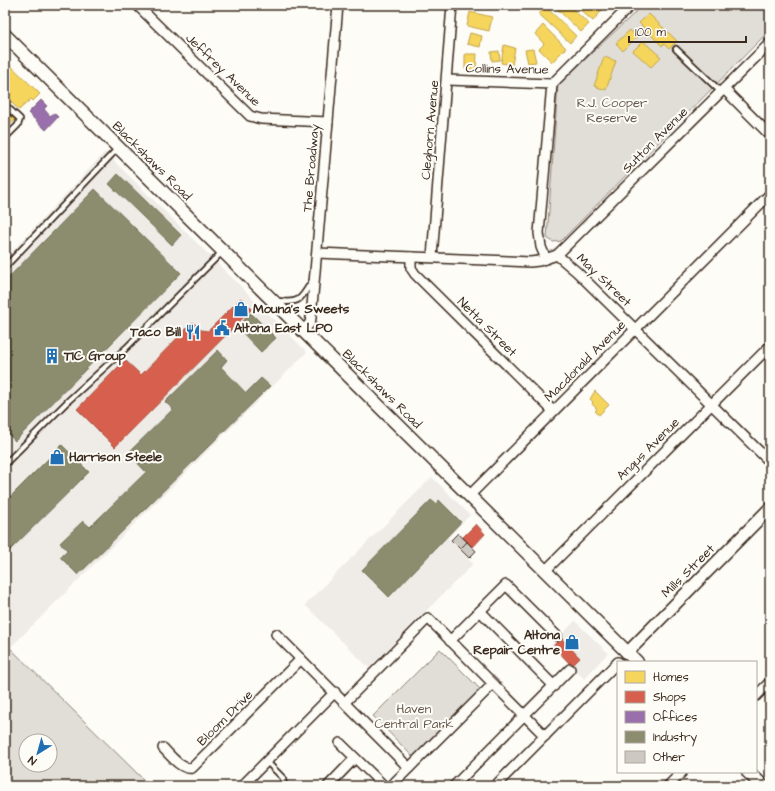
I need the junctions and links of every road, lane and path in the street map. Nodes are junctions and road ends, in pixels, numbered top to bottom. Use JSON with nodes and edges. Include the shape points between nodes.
{"nodes":[{"id":1,"x":137,"y":5,"type":"edge"},
{"id":2,"x":338,"y":5,"type":"edge"},
{"id":3,"x":452,"y":5,"type":"edge"},
{"id":4,"x":630,"y":5,"type":"edge"},
{"id":5,"x":6,"y":37,"type":"edge"},
{"id":6,"x":770,"y":43,"type":"edge"},
{"id":7,"x":676,"y":49,"type":"dead end"},
{"id":8,"x":447,"y":80,"type":"junction"},
{"id":9,"x":552,"y":84,"type":"junction"},
{"id":10,"x":722,"y":91,"type":"junction"},
{"id":11,"x":5,"y":105,"type":"edge"},
{"id":12,"x":328,"y":122,"type":"junction"},
{"id":13,"x":770,"y":135,"type":"edge"},
{"id":14,"x":5,"y":138,"type":"edge"},
{"id":15,"x":118,"y":148,"type":"junction"},
{"id":16,"x":770,"y":194,"type":"edge"},
{"id":17,"x":223,"y":252,"type":"junction"},
{"id":18,"x":317,"y":253,"type":"junction"},
{"id":19,"x":557,"y":255,"type":"junction"},
{"id":20,"x":411,"y":257,"type":"junction"},
{"id":21,"x":432,"y":257,"type":"junction"},
{"id":22,"x":546,"y":259,"type":"junction"},
{"id":23,"x":5,"y":266,"type":"edge"},
{"id":24,"x":315,"y":276,"type":"junction"},
{"id":25,"x":272,"y":301,"type":"junction"},
{"id":26,"x":636,"y":328,"type":"junction"},
{"id":27,"x":302,"y":331,"type":"junction"},
{"id":28,"x":770,"y":346,"type":"edge"},
{"id":29,"x":712,"y":404,"type":"junction"},
{"id":30,"x":553,"y":411,"type":"junction"},
{"id":31,"x":770,"y":462,"type":"edge"},
{"id":32,"x":5,"y":464,"type":"edge"},
{"id":33,"x":469,"y":496,"type":"junction"},
{"id":34,"x":770,"y":508,"type":"edge"},
{"id":35,"x":545,"y":572,"type":"junction"},
{"id":36,"x":480,"y":611,"type":"junction"},
{"id":37,"x":276,"y":634,"type":"dead end"},
{"id":38,"x":556,"y":636,"type":"dead end"},
{"id":39,"x":450,"y":641,"type":"junction"},
{"id":40,"x":627,"y":653,"type":"junction"},
{"id":41,"x":301,"y":659,"type":"junction"},
{"id":42,"x":619,"y":661,"type":"edge"},
{"id":43,"x":635,"y":661,"type":"edge"},
{"id":44,"x":617,"y":663,"type":"edge"},
{"id":45,"x":570,"y":669,"type":"dead end"},
{"id":46,"x":770,"y":682,"type":"edge"},
{"id":47,"x":493,"y":684,"type":"junction"},
{"id":48,"x":554,"y":686,"type":"junction"},
{"id":49,"x":335,"y":692,"type":"junction"},
{"id":50,"x":757,"y":695,"type":"edge"},
{"id":51,"x":345,"y":702,"type":"junction"},
{"id":52,"x":524,"y":715,"type":"junction"},
{"id":53,"x":545,"y":736,"type":"junction"},
{"id":54,"x":340,"y":743,"type":"dead end"},
{"id":55,"x":163,"y":748,"type":"dead end"},
{"id":56,"x":355,"y":758,"type":"junction"},
{"id":57,"x":266,"y":761,"type":"junction"},
{"id":58,"x":409,"y":768,"type":"junction"},
{"id":59,"x":681,"y":773,"type":"edge"},
{"id":60,"x":749,"y":773,"type":"edge"},
{"id":61,"x":242,"y":786,"type":"edge"},
{"id":62,"x":284,"y":786,"type":"edge"},
{"id":63,"x":328,"y":786,"type":"edge"},
{"id":64,"x":384,"y":786,"type":"edge"},
{"id":65,"x":391,"y":786,"type":"edge"},
{"id":66,"x":454,"y":786,"type":"edge"},
{"id":67,"x":495,"y":786,"type":"edge"},
{"id":68,"x":668,"y":786,"type":"edge"},
{"id":69,"x":763,"y":786,"type":"edge"}],
"edges":[{"from":1,"to":12,"type":"street","name":"Jeffrey Avenue","via":[[250,116],[261,119]]},
{"from":2,"to":12,"type":"street","name":"The Broadway"},
{"from":3,"to":8,"type":"street","name":"Cleghorn Avenue"},
{"from":4,"to":9,"type":"street","name":"Collins Avenue"},
{"from":5,"to":15,"type":"main road","name":"Blackshaws Road"},
{"from":6,"to":10,"type":"street","name":"Sutton Avenue"},
{"from":7,"to":10,"type":"lane"},
{"from":8,"to":9,"type":"street","name":"Collins Avenue"},
{"from":8,"to":21,"type":"street","name":"Cleghorn Avenue"},
{"from":9,"to":22,"type":"street","via":[[539,233]]},
{"from":10,"to":13,"type":"street"},
{"from":10,"to":19,"type":"street","name":"Sutton Avenue"},
{"from":11,"to":14,"type":"lane","via":[[20,119],[18,125]]},
{"from":12,"to":18,"type":"street","name":"The Broadway"},
{"from":15,"to":17,"type":"main road","name":"Blackshaws Road"},
{"from":15,"to":23,"type":"lane"},
{"from":16,"to":26,"type":"street","name":"Macdonald Avenue"},
{"from":17,"to":25,"type":"main road","name":"Blackshaws Road"},
{"from":17,"to":32,"type":"lane"},
{"from":18,"to":20,"type":"street","name":"May Street"},
{"from":18,"to":24,"type":"street","name":"The Broadway"},
{"from":19,"to":22,"type":"street","name":"May Street"},
{"from":19,"to":26,"type":"street","name":"May Street"},
{"from":20,"to":21,"type":"street","name":"May Street"},
{"from":20,"to":30,"type":"street","name":"Netta Street","via":[[415,274]]},
{"from":21,"to":22,"type":"street","name":"May Street","via":[[530,262]]},
{"from":24,"to":25,"type":"lane","via":[[302,298],[296,302]]},
{"from":24,"to":27,"type":"street","name":"The Broadway","via":[[310,323]]},
{"from":25,"to":27,"type":"main road","name":"Blackshaws Road"},
{"from":26,"to":29,"type":"street","name":"May Street"},
{"from":26,"to":30,"type":"street","name":"Macdonald Avenue"},
{"from":27,"to":33,"type":"main road","name":"Blackshaws Road"},
{"from":28,"to":29,"type":"street","name":"Angus Avenue"},
{"from":29,"to":31,"type":"street","name":"May Street"},
{"from":29,"to":35,"type":"street","name":"Angus Avenue"},
{"from":30,"to":33,"type":"street","name":"Macdonald Avenue"},
{"from":33,"to":35,"type":"main road","name":"Blackshaws Road"},
{"from":34,"to":40,"type":"street","name":"Mills Street"},
{"from":35,"to":40,"type":"main road","name":"Blackshaws Road"},
{"from":36,"to":38,"type":"street","via":[[506,585]]},
{"from":36,"to":39,"type":"street"},
{"from":36,"to":48,"type":"street"},
{"from":37,"to":41,"type":"street"},
{"from":39,"to":47,"type":"street"},
{"from":39,"to":51,"type":"street","via":[[428,618]]},
{"from":40,"to":42,"type":"street"},
{"from":40,"to":43,"type":"main road","name":"Blackshaws Road"},
{"from":41,"to":49,"type":"street"},
{"from":41,"to":55,"type":"street","name":"Bloom Drive","via":[[192,768],[180,765]]},
{"from":44,"to":53,"type":"street"},
{"from":45,"to":48,"type":"street"},
{"from":46,"to":50,"type":"street"},
{"from":47,"to":52,"type":"street"},
{"from":47,"to":58,"type":"street"},
{"from":48,"to":52,"type":"street"},
{"from":49,"to":51,"type":"street"},
{"from":49,"to":57,"type":"street"},
{"from":51,"to":58,"type":"street"},
{"from":52,"to":53,"type":"street"},
{"from":52,"to":66,"type":"street"},
{"from":53,"to":67,"type":"street"},
{"from":54,"to":56,"type":"street"},
{"from":56,"to":63,"type":"street"},
{"from":56,"to":64,"type":"street"},
{"from":57,"to":61,"type":"street"},
{"from":57,"to":62,"type":"lane","via":[[283,778]]},
{"from":58,"to":65,"type":"street"},
{"from":59,"to":68,"type":"street"},
{"from":60,"to":69,"type":"main road"}]}
